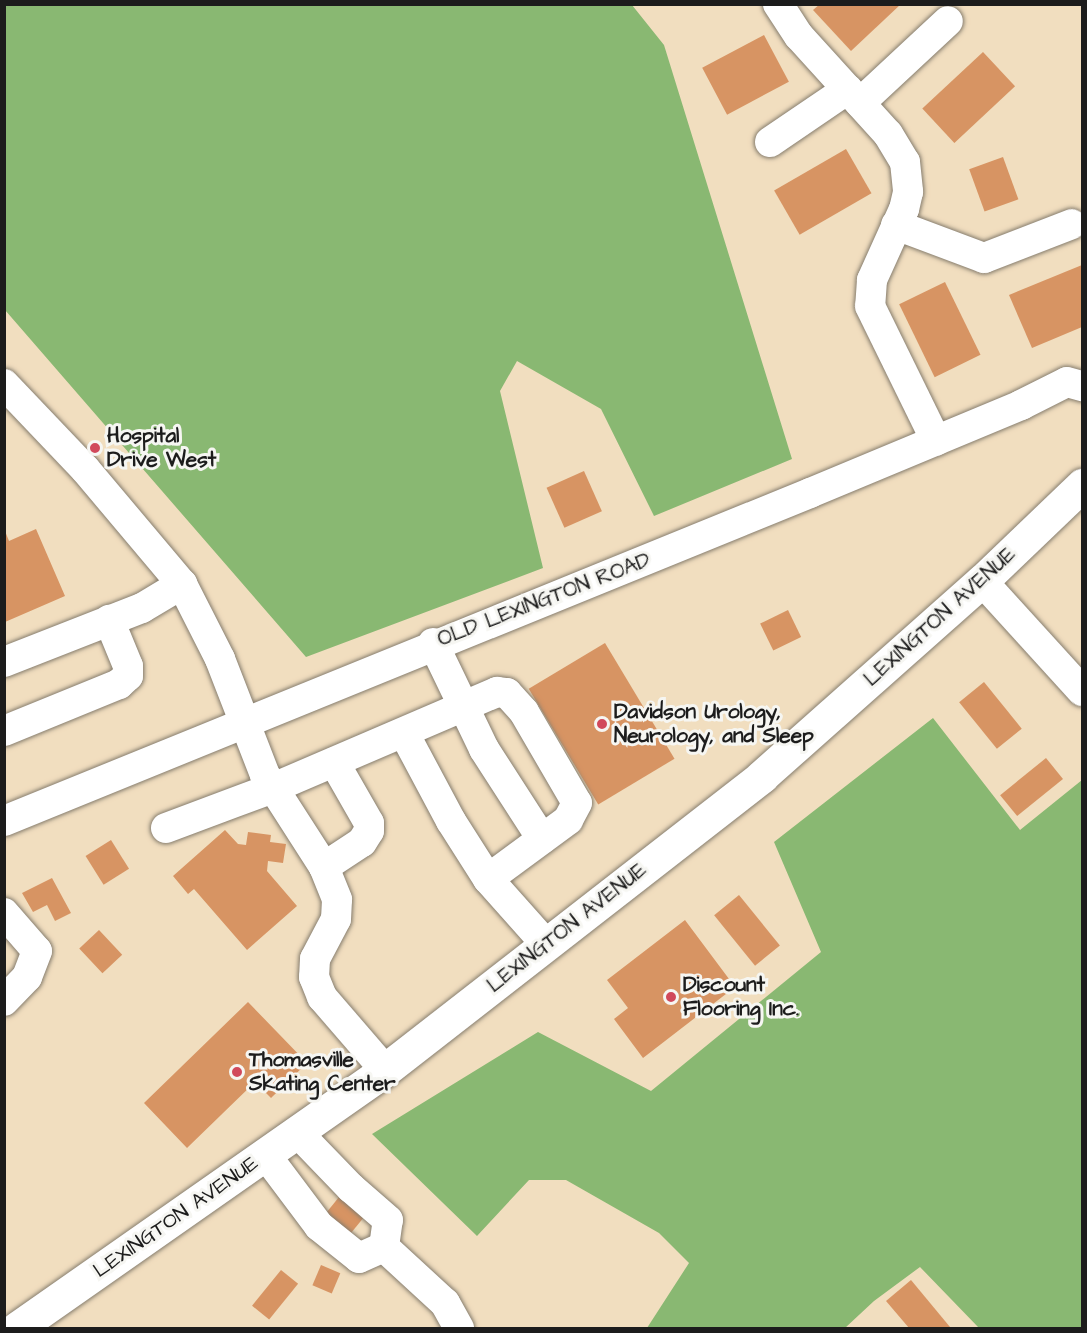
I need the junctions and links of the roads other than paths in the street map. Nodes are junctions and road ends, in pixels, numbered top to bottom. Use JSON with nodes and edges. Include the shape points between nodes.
{"nodes":[{"id":1,"x":778,"y":4,"type":"edge"},
{"id":2,"x":948,"y":21,"type":"dead end"},
{"id":3,"x":854,"y":96,"type":"junction"},
{"id":4,"x":770,"y":142,"type":"dead end"},
{"id":5,"x":896,"y":225,"type":"junction"},
{"id":6,"x":1072,"y":225,"type":"dead end"},
{"id":7,"x":1077,"y":381,"type":"edge"},
{"id":8,"x":4,"y":384,"type":"edge"},
{"id":9,"x":936,"y":441,"type":"junction"},
{"id":10,"x":1083,"y":485,"type":"edge"},
{"id":11,"x":982,"y":581,"type":"junction"},
{"id":12,"x":182,"y":584,"type":"junction"},
{"id":13,"x":109,"y":620,"type":"junction"},
{"id":14,"x":433,"y":644,"type":"junction"},
{"id":15,"x":4,"y":662,"type":"edge"},
{"id":16,"x":1083,"y":691,"type":"edge"},
{"id":17,"x":464,"y":707,"type":"junction"},
{"id":18,"x":246,"y":723,"type":"junction"},
{"id":19,"x":4,"y":730,"type":"edge"},
{"id":20,"x":404,"y":733,"type":"junction"},
{"id":21,"x":334,"y":762,"type":"junction"},
{"id":22,"x":273,"y":788,"type":"junction"},
{"id":23,"x":4,"y":821,"type":"edge"},
{"id":24,"x":166,"y":828,"type":"dead end"},
{"id":25,"x":542,"y":839,"type":"junction"},
{"id":26,"x":324,"y":867,"type":"junction"},
{"id":27,"x":488,"y":879,"type":"junction"},
{"id":28,"x":4,"y":913,"type":"edge"},
{"id":29,"x":546,"y":944,"type":"junction"},
{"id":30,"x":4,"y":1001,"type":"edge"},
{"id":31,"x":385,"y":1070,"type":"junction"},
{"id":32,"x":297,"y":1132,"type":"junction"},
{"id":33,"x":266,"y":1154,"type":"junction"},
{"id":34,"x":384,"y":1247,"type":"junction"},
{"id":35,"x":17,"y":1329,"type":"edge"},
{"id":36,"x":459,"y":1329,"type":"edge"}],
"edges":[{"from":1,"to":3,"type":"street","via":[[778,10]]},
{"from":2,"to":3,"type":"street"},
{"from":3,"to":4,"type":"street"},
{"from":3,"to":5,"type":"street","via":[[888,134],[905,162],[908,192]]},
{"from":5,"to":6,"type":"street","via":[[984,258]]},
{"from":5,"to":9,"type":"street","via":[[872,280],[870,306]]},
{"from":7,"to":9,"type":"street","name":"OLD LEXINGTON ROAD"},
{"from":8,"to":12,"type":"street","via":[[138,529]]},
{"from":9,"to":14,"type":"street","name":"OLD LEXINGTON ROAD"},
{"from":10,"to":11,"type":"main road","name":"LEXINGTON AVENUE"},
{"from":11,"to":16,"type":"street"},
{"from":11,"to":29,"type":"main road","name":"LEXINGTON AVENUE","via":[[762,776]]},
{"from":12,"to":13,"type":"street","via":[[142,608]]},
{"from":12,"to":18,"type":"street","via":[[220,659]]},
{"from":13,"to":15,"type":"street"},
{"from":13,"to":19,"type":"street","via":[[128,666],[128,676],[119,684]]},
{"from":14,"to":17,"type":"street"},
{"from":14,"to":18,"type":"street","name":"OLD LEXINGTON ROAD"},
{"from":17,"to":20,"type":"street"},
{"from":17,"to":25,"type":"street","via":[[484,749]]},
{"from":17,"to":25,"type":"street","via":[[507,693],[524,712],[577,803],[568,820]]},
{"from":18,"to":22,"type":"street"},
{"from":18,"to":23,"type":"street","name":"OLD LEXINGTON ROAD"},
{"from":20,"to":21,"type":"street"},
{"from":20,"to":27,"type":"street","via":[[451,821]]},
{"from":21,"to":22,"type":"street"},
{"from":21,"to":26,"type":"street","via":[[369,823],[369,831],[362,842]]},
{"from":22,"to":24,"type":"street"},
{"from":22,"to":26,"type":"street"},
{"from":25,"to":27,"type":"street"},
{"from":26,"to":31,"type":"street","via":[[337,900],[336,919],[315,959],[314,976],[322,997]]},
{"from":27,"to":29,"type":"street"},
{"from":28,"to":30,"type":"street","via":[[37,951],[27,977]]},
{"from":29,"to":31,"type":"main road","name":"LEXINGTON AVENUE"},
{"from":31,"to":32,"type":"main road","name":"LEXINGTON AVENUE"},
{"from":32,"to":33,"type":"main road","name":"LEXINGTON AVENUE"},
{"from":32,"to":34,"type":"street","via":[[388,1220]]},
{"from":33,"to":34,"type":"street","via":[[319,1226],[359,1258]]},
{"from":33,"to":35,"type":"main road","name":"LEXINGTON AVENUE"},
{"from":34,"to":36,"type":"street","via":[[444,1303]]}]}
